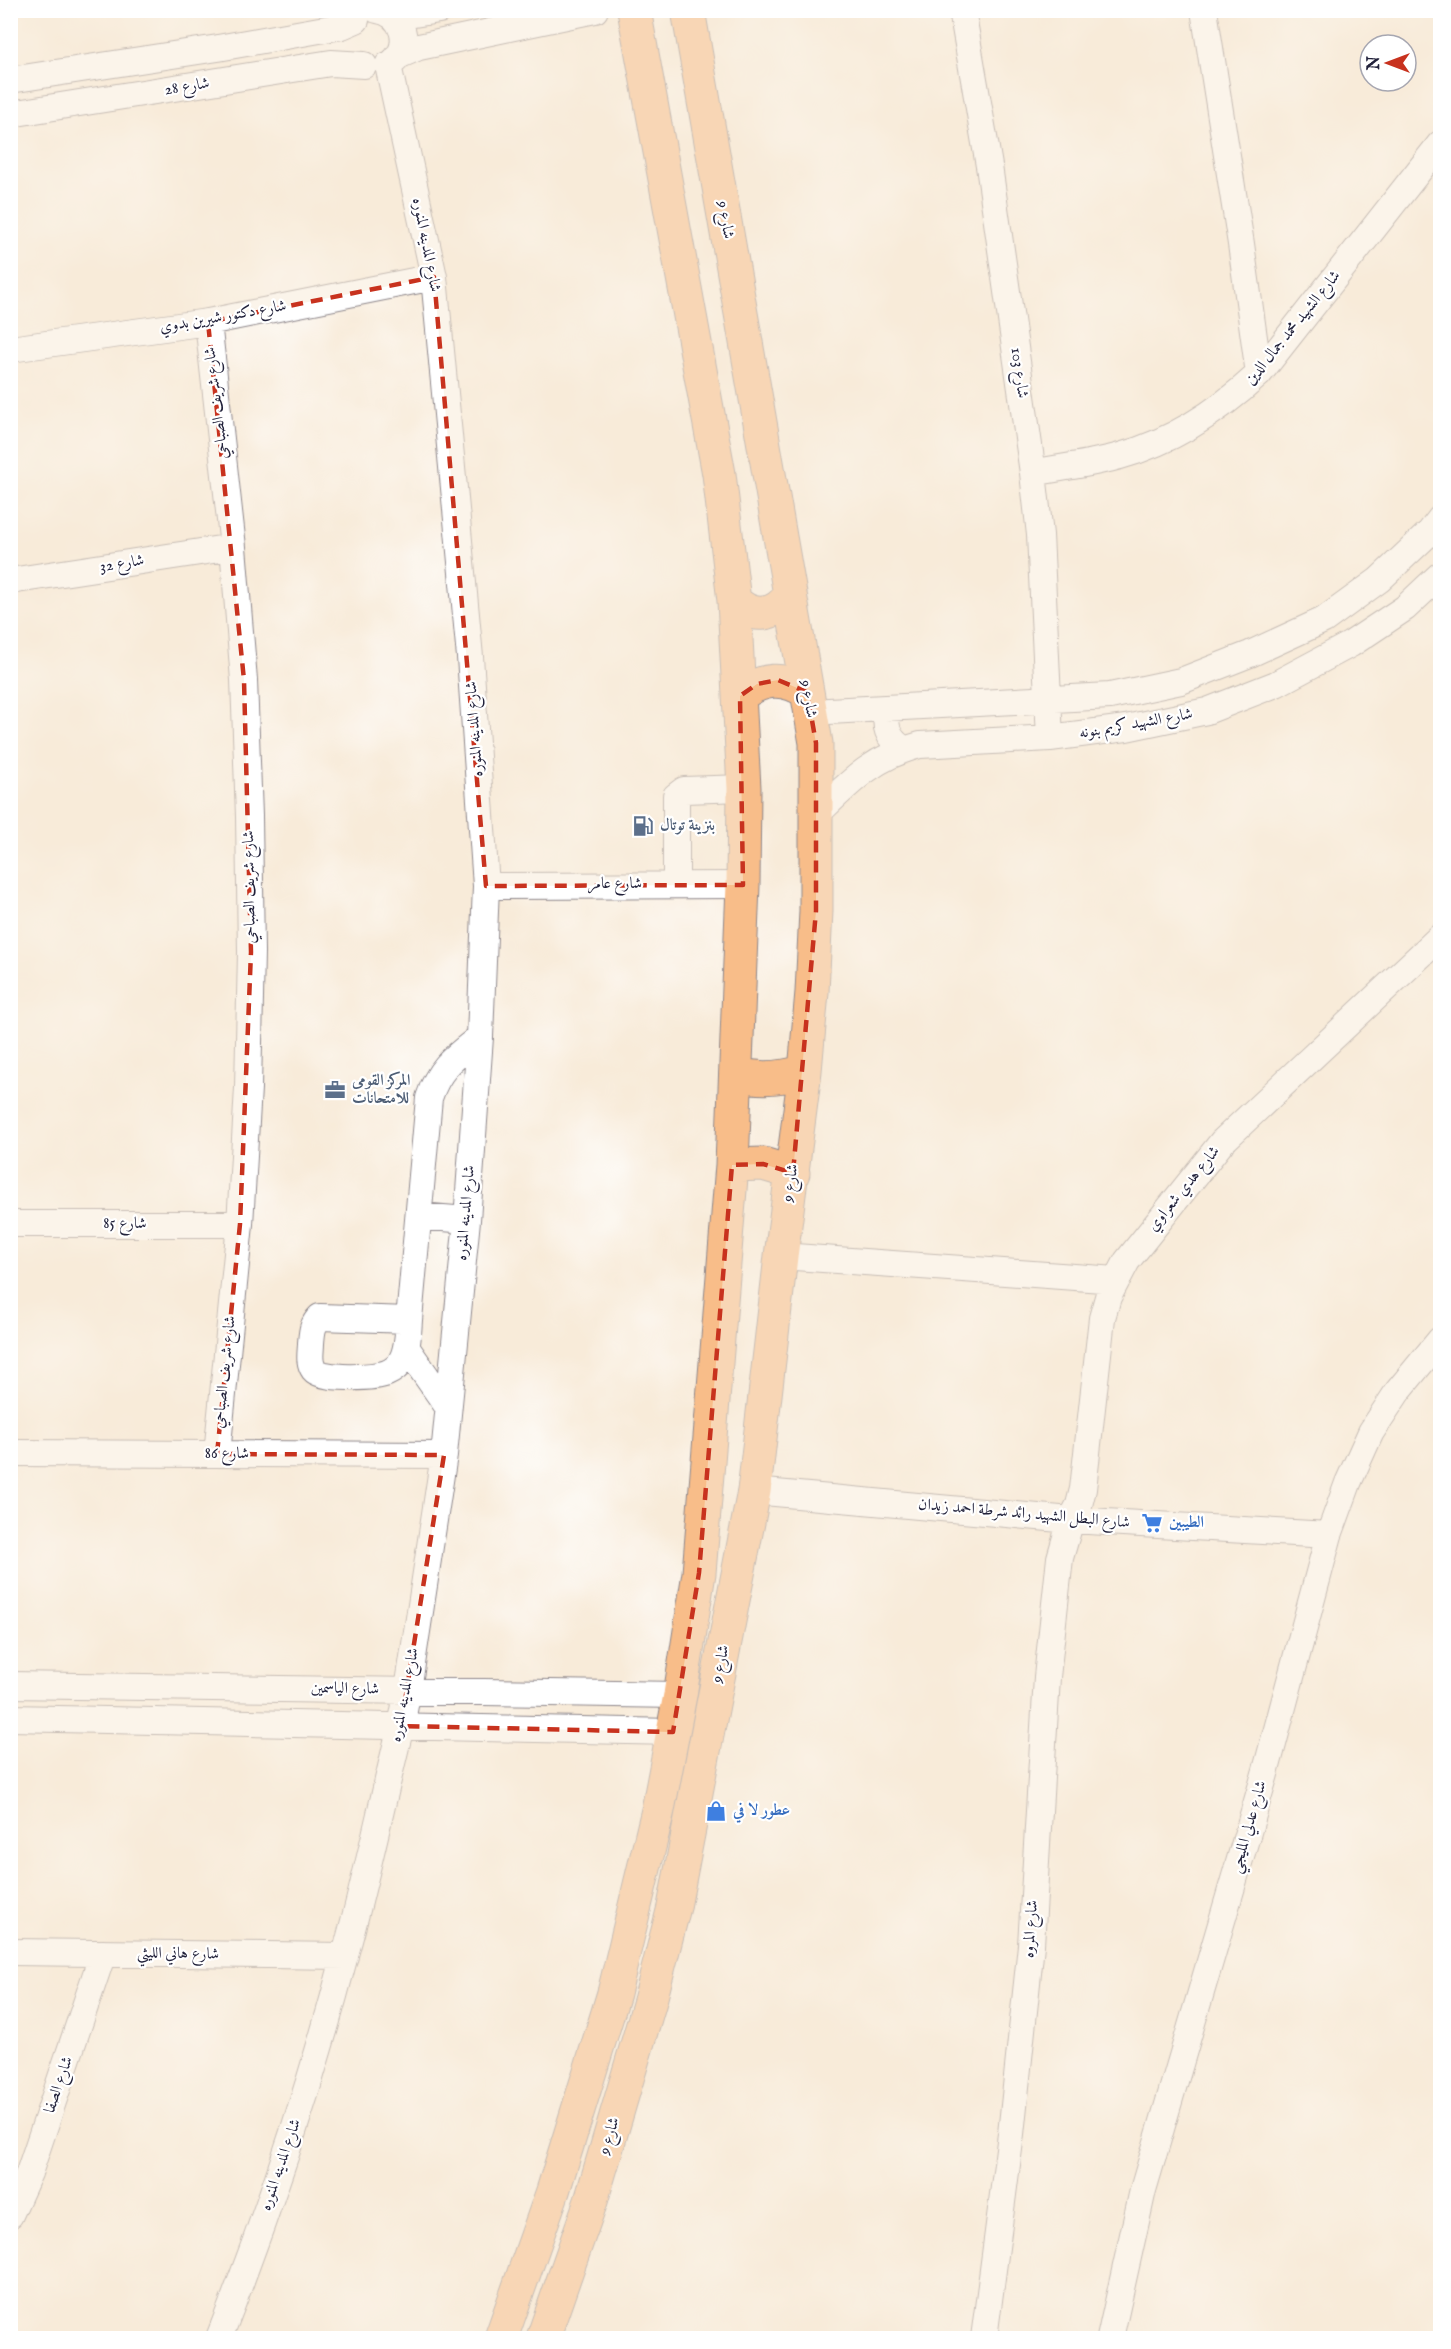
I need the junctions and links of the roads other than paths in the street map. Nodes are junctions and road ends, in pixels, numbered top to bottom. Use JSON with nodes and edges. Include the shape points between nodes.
{"nodes":[{"id":1,"x":439,"y":10,"type":"edge"},
{"id":2,"x":595,"y":10,"type":"edge"},
{"id":3,"x":634,"y":10,"type":"edge"},
{"id":4,"x":962,"y":10,"type":"edge"},
{"id":5,"x":1204,"y":10,"type":"edge"},
{"id":6,"x":372,"y":13,"type":"edge"},
{"id":7,"x":690,"y":13,"type":"edge"},
{"id":8,"x":383,"y":62,"type":"junction"},
{"id":9,"x":10,"y":80,"type":"edge"},
{"id":10,"x":10,"y":114,"type":"edge"},
{"id":11,"x":1440,"y":144,"type":"edge"},
{"id":12,"x":434,"y":277,"type":"junction"},
{"id":13,"x":208,"y":322,"type":"junction"},
{"id":14,"x":10,"y":349,"type":"edge"},
{"id":15,"x":1258,"y":374,"type":"junction"},
{"id":16,"x":1033,"y":473,"type":"junction"},
{"id":17,"x":1440,"y":519,"type":"edge"},
{"id":18,"x":233,"y":547,"type":"junction"},
{"id":19,"x":1440,"y":575,"type":"edge"},
{"id":20,"x":10,"y":582,"type":"edge"},
{"id":21,"x":790,"y":595,"type":"junction"},
{"id":22,"x":734,"y":601,"type":"junction"},
{"id":23,"x":740,"y":696,"type":"junction"},
{"id":24,"x":1048,"y":699,"type":"junction"},
{"id":25,"x":808,"y":702,"type":"junction"},
{"id":26,"x":890,"y":708,"type":"junction"},
{"id":27,"x":1050,"y":738,"type":"junction"},
{"id":28,"x":904,"y":749,"type":"junction"},
{"id":29,"x":744,"y":788,"type":"junction"},
{"id":30,"x":817,"y":814,"type":"junction"},
{"id":31,"x":676,"y":884,"type":"junction"},
{"id":32,"x":486,"y":885,"type":"junction"},
{"id":33,"x":743,"y":885,"type":"junction"},
{"id":34,"x":1440,"y":937,"type":"edge"},
{"id":35,"x":480,"y":1037,"type":"junction"},
{"id":36,"x":805,"y":1071,"type":"junction"},
{"id":37,"x":736,"y":1074,"type":"junction"},
{"id":38,"x":732,"y":1165,"type":"junction"},
{"id":39,"x":793,"y":1173,"type":"junction"},
{"id":40,"x":419,"y":1216,"type":"junction"},
{"id":41,"x":466,"y":1220,"type":"junction"},
{"id":42,"x":10,"y":1224,"type":"edge"},
{"id":43,"x":240,"y":1224,"type":"junction"},
{"id":44,"x":781,"y":1256,"type":"junction"},
{"id":45,"x":1116,"y":1280,"type":"junction"},
{"id":46,"x":409,"y":1320,"type":"junction"},
{"id":47,"x":1440,"y":1340,"type":"edge"},
{"id":48,"x":406,"y":1347,"type":"junction"},
{"id":49,"x":448,"y":1407,"type":"junction"},
{"id":50,"x":10,"y":1453,"type":"edge"},
{"id":51,"x":217,"y":1454,"type":"junction"},
{"id":52,"x":444,"y":1455,"type":"junction"},
{"id":53,"x":754,"y":1491,"type":"junction"},
{"id":54,"x":1071,"y":1520,"type":"junction"},
{"id":55,"x":1329,"y":1535,"type":"junction"},
{"id":56,"x":10,"y":1685,"type":"edge"},
{"id":57,"x":408,"y":1690,"type":"junction"},
{"id":58,"x":680,"y":1695,"type":"junction"},
{"id":59,"x":10,"y":1718,"type":"edge"},
{"id":60,"x":401,"y":1726,"type":"junction"},
{"id":61,"x":673,"y":1731,"type":"junction"},
{"id":62,"x":10,"y":1952,"type":"edge"},
{"id":63,"x":103,"y":1953,"type":"junction"},
{"id":64,"x":345,"y":1956,"type":"junction"},
{"id":65,"x":20,"y":2173,"type":"edge"},
{"id":66,"x":10,"y":2215,"type":"edge"},
{"id":67,"x":219,"y":2338,"type":"edge"},
{"id":68,"x":501,"y":2338,"type":"edge"},
{"id":69,"x":543,"y":2338,"type":"edge"},
{"id":70,"x":984,"y":2338,"type":"edge"},
{"id":71,"x":1110,"y":2338,"type":"edge"}],
"edges":[{"from":1,"to":6,"type":"street","name":"شارع 28","via":[[414,15]]},
{"from":2,"to":8,"type":"street","name":"شارع 28","via":[[419,47]]},
{"from":3,"to":22,"type":"main road","via":[[719,474]]},
{"from":4,"to":16,"type":"street","name":"شارع 103","via":[[989,166]]},
{"from":5,"to":15,"type":"street"},
{"from":6,"to":8,"type":"street","via":[[400,24],[404,32],[403,49]]},
{"from":6,"to":8,"type":"street","via":[[348,33],[349,48],[353,55]]},
{"from":6,"to":9,"type":"street","name":"شارع 28","via":[[342,26]]},
{"from":7,"to":21,"type":"main road","name":"شارع 9"},
{"from":8,"to":10,"type":"street","name":"شارع 28","via":[[331,63]]},
{"from":8,"to":12,"type":"street","name":"شارع المدينه المنوره"},
{"from":11,"to":15,"type":"street","name":"شارع الشهيد محمد جمال الدين"},
{"from":12,"to":13,"type":"street","name":"شارع دكتور شيرين بدوي"},
{"from":12,"to":32,"type":"street","name":"شارع المدينه المنوره","via":[[470,657]]},
{"from":13,"to":14,"type":"street","name":"شارع دكتور شيرين بدوي"},
{"from":13,"to":18,"type":"street","name":"شارع شريف الصباحي"},
{"from":15,"to":16,"type":"street","name":"شارع الشهيد محمد جمال الدين","via":[[1228,402],[1182,431],[1121,456]]},
{"from":16,"to":24,"type":"street","name":"شارع 103"},
{"from":17,"to":24,"type":"street","name":"شارع الشهيد كريم بنونه","via":[[1379,580],[1324,620],[1250,654],[1181,681],[1110,696]]},
{"from":18,"to":20,"type":"street","name":"شارع 32"},
{"from":18,"to":43,"type":"street","name":"شارع شريف الصباحي","via":[[244,680],[251,952]]},
{"from":19,"to":27,"type":"street","name":"شارع الشهيد كريم بنونه","via":[[1405,608],[1351,644],[1276,684],[1207,711],[1126,728]]},
{"from":21,"to":22,"type":"main road","via":[[777,609],[759,614]]},
{"from":21,"to":25,"type":"main road","name":"شارع 9"},
{"from":22,"to":23,"type":"main road"},
{"from":23,"to":25,"type":"main road","via":[[767,681],[788,682]]},
{"from":23,"to":29,"type":"main road"},
{"from":24,"to":26,"type":"street","name":"شارع الشهيد كريم بنونه"},
{"from":24,"to":27,"type":"street","name":"شارع 103"},
{"from":25,"to":26,"type":"street","name":"شارع الشهيد كريم بنونه"},
{"from":25,"to":30,"type":"main road","name":"شارع 9","via":[[816,743]]},
{"from":26,"to":28,"type":"street","via":[[886,728],[892,741]]},
{"from":27,"to":28,"type":"street","name":"شارع الشهيد كريم بنونه"},
{"from":28,"to":30,"type":"street","name":"شارع الشهيد كريم بنونه","via":[[860,773]]},
{"from":29,"to":31,"type":"street","via":[[678,793]]},
{"from":29,"to":33,"type":"main road"},
{"from":30,"to":36,"type":"main road","name":"شارع 9","via":[[816,911]]},
{"from":31,"to":32,"type":"street","name":"شارع عامر"},
{"from":31,"to":33,"type":"street","name":"شارع عامر"},
{"from":32,"to":35,"type":"street","name":"شارع المدينه المنوره"},
{"from":33,"to":37,"type":"main road"},
{"from":34,"to":45,"type":"street","name":"شارع هدي شعراوي","via":[[1222,1142]]},
{"from":35,"to":40,"type":"street","via":[[445,1065],[435,1080],[429,1098]]},
{"from":35,"to":41,"type":"street","name":"شارع المدينه المنوره"},
{"from":36,"to":37,"type":"main road","via":[[771,1079]]},
{"from":36,"to":39,"type":"main road","name":"شارع 9"},
{"from":37,"to":38,"type":"main road"},
{"from":38,"to":39,"type":"main road","via":[[763,1164]]},
{"from":38,"to":58,"type":"main road","via":[[699,1573]]},
{"from":39,"to":44,"type":"main road","name":"شارع 9"},
{"from":40,"to":41,"type":"street"},
{"from":40,"to":46,"type":"street"},
{"from":41,"to":49,"type":"street","name":"شارع المدينه المنوره"},
{"from":42,"to":43,"type":"street","name":"شارع 85"},
{"from":43,"to":51,"type":"street","name":"شارع شريف الصباحي"},
{"from":44,"to":45,"type":"street"},
{"from":44,"to":53,"type":"main road","name":"شارع 9"},
{"from":45,"to":54,"type":"street","name":"شارع هدي شعراوي","via":[[1102,1318],[1083,1489]]},
{"from":46,"to":48,"type":"street"},
{"from":46,"to":48,"type":"street","via":[[320,1317],[314,1323],[310,1359],[318,1374],[375,1376],[390,1372],[401,1362]]},
{"from":47,"to":55,"type":"street","name":"شارع عدلي المليجي","via":[[1371,1432]]},
{"from":48,"to":49,"type":"street"},
{"from":49,"to":52,"type":"street","name":"شارع المدينه المنوره"},
{"from":50,"to":51,"type":"street","name":"شارع 86"},
{"from":51,"to":52,"type":"street","name":"شارع 86"},
{"from":52,"to":57,"type":"street","name":"شارع المدينه المنوره"},
{"from":53,"to":54,"type":"street","name":"شارع البطل الشهيد رائد شرطة احمد زيدان"},
{"from":53,"to":69,"type":"main road","name":"شارع 9","via":[[674,1907],[591,2201]]},
{"from":54,"to":55,"type":"street","name":"شارع البطل الشهيد رائد شرطة احمد زيدان"},
{"from":54,"to":70,"type":"street","name":"شارع المروه","via":[[1056,1590],[1031,1944]]},
{"from":55,"to":71,"type":"street","name":"شارع عدلي المليجي","via":[[1265,1774],[1143,2190]]},
{"from":56,"to":57,"type":"street","name":"شارع الياسمين"},
{"from":57,"to":58,"type":"street","name":"شارع الياسمين"},
{"from":57,"to":60,"type":"street","name":"شارع المدينه المنوره"},
{"from":58,"to":61,"type":"main road"},
{"from":59,"to":60,"type":"street"},
{"from":60,"to":61,"type":"street"},
{"from":60,"to":64,"type":"street","name":"شارع المدينه المنوره"},
{"from":61,"to":68,"type":"main road","via":[[614,1993],[553,2192]]},
{"from":62,"to":63,"type":"street","name":"شارع هاني الليثي"},
{"from":63,"to":64,"type":"street","name":"شارع هاني الليثي"},
{"from":63,"to":65,"type":"street","name":"شارع الصفا"},
{"from":64,"to":67,"type":"street","name":"شارع المدينه المنوره","via":[[297,2118]]},
{"from":65,"to":66,"type":"street","name":"شارع الصفا"}]}
